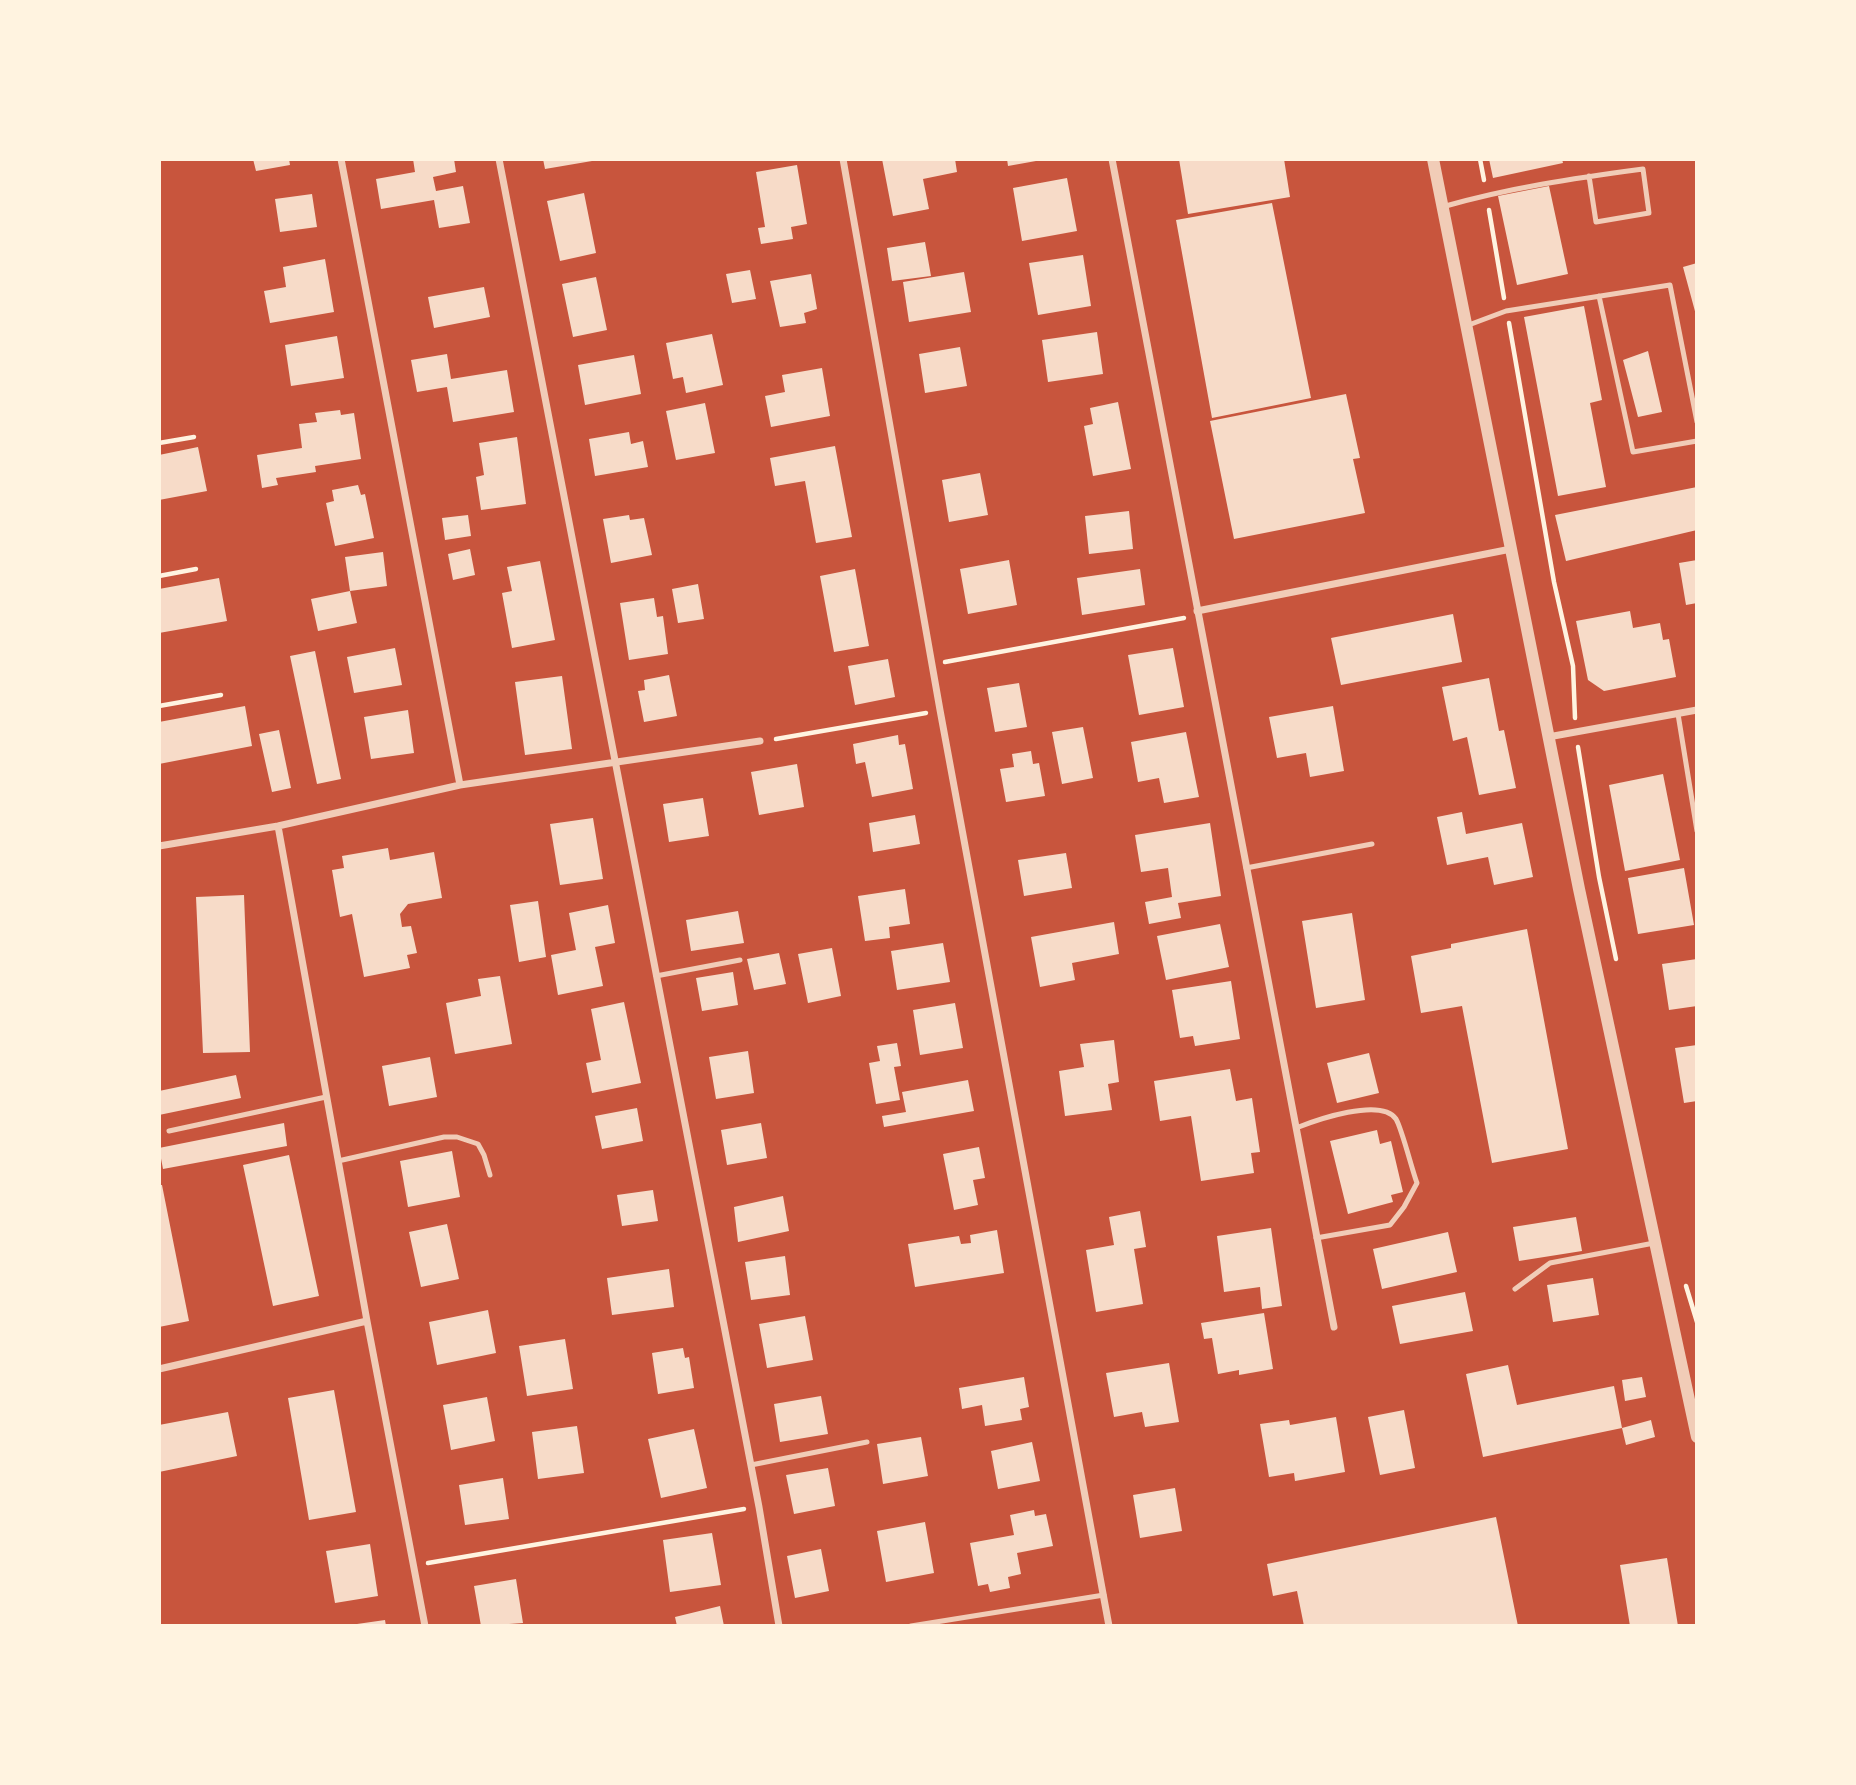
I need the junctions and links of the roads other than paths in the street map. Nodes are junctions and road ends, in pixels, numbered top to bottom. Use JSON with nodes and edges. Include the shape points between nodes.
{"nodes":[{"id":1,"x":341,"y":159,"type":"edge"},
{"id":2,"x":499,"y":159,"type":"edge"},
{"id":3,"x":843,"y":159,"type":"edge"},
{"id":4,"x":1112,"y":159,"type":"edge"},
{"id":5,"x":1433,"y":159,"type":"edge"},
{"id":6,"x":1589,"y":176,"type":"junction"},
{"id":7,"x":1443,"y":207,"type":"junction"},
{"id":8,"x":1599,"y":296,"type":"junction"},
{"id":9,"x":1466,"y":326,"type":"junction"},
{"id":10,"x":1697,"y":422,"type":"edge"},
{"id":11,"x":1697,"y":441,"type":"edge"},
{"id":12,"x":1511,"y":549,"type":"junction"},
{"id":13,"x":1198,"y":611,"type":"junction"},
{"id":14,"x":1697,"y":710,"type":"edge"},
{"id":15,"x":1678,"y":714,"type":"junction"},
{"id":16,"x":1548,"y":737,"type":"junction"},
{"id":17,"x":760,"y":741,"type":"road end"},
{"id":18,"x":615,"y":764,"type":"junction"},
{"id":19,"x":460,"y":785,"type":"junction"},
{"id":20,"x":278,"y":826,"type":"junction"},
{"id":21,"x":1697,"y":831,"type":"edge"},
{"id":22,"x":1371,"y":844,"type":"dead end"},
{"id":23,"x":159,"y":846,"type":"edge"},
{"id":24,"x":1246,"y":868,"type":"junction"},
{"id":25,"x":740,"y":960,"type":"dead end"},
{"id":26,"x":656,"y":976,"type":"junction"},
{"id":27,"x":326,"y":1097,"type":"junction"},
{"id":28,"x":1296,"y":1128,"type":"junction"},
{"id":29,"x":169,"y":1131,"type":"dead end"},
{"id":30,"x":338,"y":1161,"type":"junction"},
{"id":31,"x":489,"y":1175,"type":"dead end"},
{"id":32,"x":1316,"y":1238,"type":"junction"},
{"id":33,"x":1654,"y":1243,"type":"junction"},
{"id":34,"x":1515,"y":1289,"type":"dead end"},
{"id":35,"x":367,"y":1321,"type":"junction"},
{"id":36,"x":1334,"y":1326,"type":"dead end"},
{"id":37,"x":159,"y":1369,"type":"edge"},
{"id":38,"x":1697,"y":1437,"type":"edge"},
{"id":39,"x":867,"y":1442,"type":"dead end"},
{"id":40,"x":751,"y":1465,"type":"junction"},
{"id":41,"x":1104,"y":1595,"type":"junction"},
{"id":42,"x":425,"y":1626,"type":"edge"},
{"id":43,"x":779,"y":1626,"type":"edge"},
{"id":44,"x":912,"y":1626,"type":"edge"},
{"id":45,"x":1110,"y":1626,"type":"edge"}],
"edges":[{"from":1,"to":19,"type":"street"},
{"from":2,"to":18,"type":"street"},
{"from":3,"to":41,"type":"street"},
{"from":4,"to":13,"type":"street"},
{"from":5,"to":7,"type":"street"},
{"from":6,"to":6,"type":"lane","via":[[1643,169],[1649,213],[1596,222]]},
{"from":6,"to":7,"type":"lane"},
{"from":7,"to":9,"type":"street"},
{"from":8,"to":9,"type":"lane","via":[[1506,311]]},
{"from":8,"to":10,"type":"lane","via":[[1670,285]]},
{"from":8,"to":11,"type":"lane","via":[[1633,452]]},
{"from":9,"to":12,"type":"street"},
{"from":12,"to":13,"type":"street"},
{"from":12,"to":16,"type":"street"},
{"from":13,"to":24,"type":"street"},
{"from":14,"to":15,"type":"street"},
{"from":15,"to":16,"type":"street"},
{"from":15,"to":21,"type":"lane"},
{"from":16,"to":33,"type":"street"},
{"from":17,"to":18,"type":"street"},
{"from":18,"to":19,"type":"street"},
{"from":18,"to":26,"type":"street"},
{"from":19,"to":20,"type":"street"},
{"from":20,"to":23,"type":"street"},
{"from":20,"to":27,"type":"street"},
{"from":22,"to":24,"type":"lane"},
{"from":24,"to":28,"type":"street"},
{"from":25,"to":26,"type":"lane"},
{"from":26,"to":40,"type":"street"},
{"from":27,"to":29,"type":"lane"},
{"from":27,"to":30,"type":"street"},
{"from":28,"to":32,"type":"street"},
{"from":28,"to":32,"type":"lane","via":[[1355,1111],[1384,1111],[1396,1119],[1417,1183],[1390,1225]]},
{"from":30,"to":31,"type":"lane","via":[[457,1137],[478,1144]]},
{"from":30,"to":35,"type":"street"},
{"from":32,"to":36,"type":"street"},
{"from":33,"to":34,"type":"lane","via":[[1550,1263]]},
{"from":33,"to":38,"type":"street"},
{"from":35,"to":37,"type":"street"},
{"from":35,"to":42,"type":"street"},
{"from":39,"to":40,"type":"lane"},
{"from":40,"to":43,"type":"street"},
{"from":41,"to":44,"type":"lane"},
{"from":41,"to":45,"type":"street"}]}
